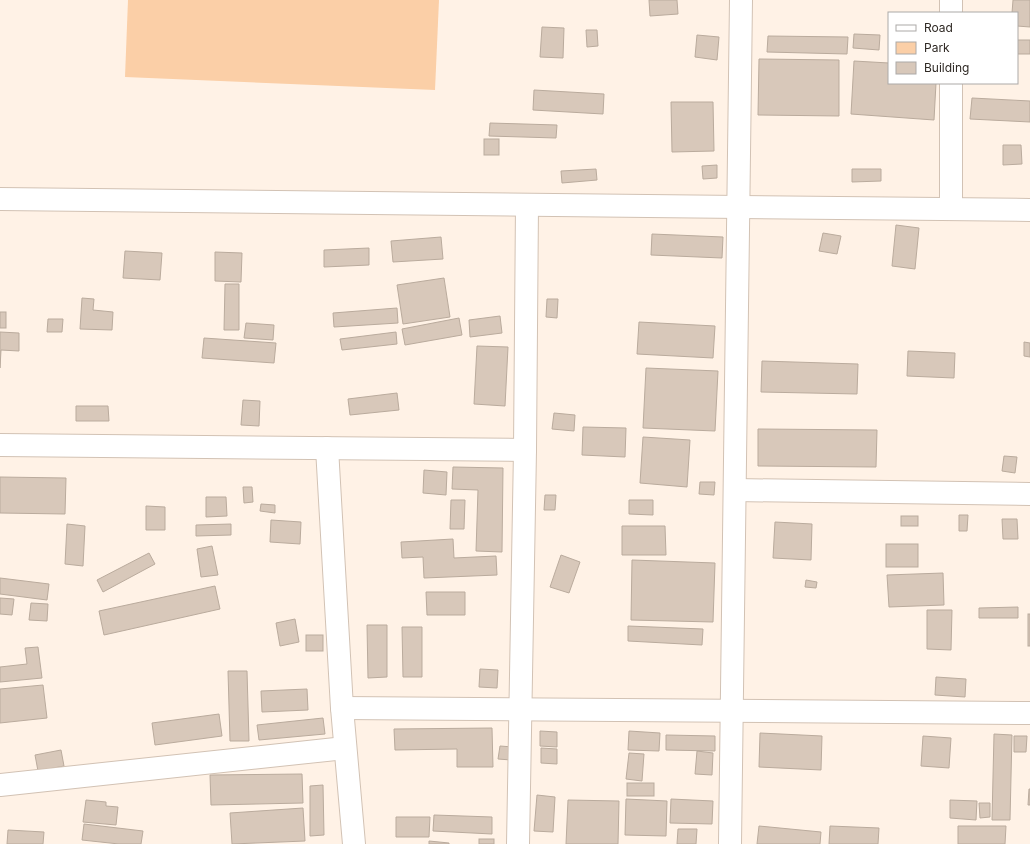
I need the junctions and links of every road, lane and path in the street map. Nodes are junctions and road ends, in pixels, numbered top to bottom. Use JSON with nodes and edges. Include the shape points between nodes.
{"nodes":[{"id":1,"x":741,"y":0,"type":"edge"},
{"id":2,"x":951,"y":0,"type":"edge"},
{"id":3,"x":951,"y":12,"type":"edge"},
{"id":4,"x":951,"y":84,"type":"edge"},
{"id":5,"x":0,"y":199,"type":"edge"},
{"id":6,"x":527,"y":205,"type":"junction"},
{"id":7,"x":739,"y":206,"type":"junction"},
{"id":8,"x":951,"y":209,"type":"junction"},
{"id":9,"x":1030,"y":210,"type":"edge"},
{"id":10,"x":0,"y":445,"type":"edge"},
{"id":11,"x":327,"y":448,"type":"junction"},
{"id":12,"x":525,"y":450,"type":"junction"},
{"id":13,"x":735,"y":490,"type":"junction"},
{"id":14,"x":1030,"y":494,"type":"edge"},
{"id":15,"x":342,"y":708,"type":"junction"},
{"id":16,"x":520,"y":709,"type":"junction"},
{"id":17,"x":732,"y":711,"type":"junction"},
{"id":18,"x":1030,"y":713,"type":"edge"},
{"id":19,"x":345,"y":748,"type":"junction"},
{"id":20,"x":0,"y":785,"type":"edge"},
{"id":21,"x":354,"y":844,"type":"edge"},
{"id":22,"x":518,"y":844,"type":"edge"},
{"id":23,"x":730,"y":844,"type":"edge"}],
"edges":[{"from":1,"to":7,"type":"street"},
{"from":2,"to":3,"type":"street"},
{"from":4,"to":8,"type":"street"},
{"from":5,"to":6,"type":"street"},
{"from":6,"to":7,"type":"street"},
{"from":6,"to":12,"type":"street"},
{"from":7,"to":8,"type":"street"},
{"from":7,"to":13,"type":"street"},
{"from":8,"to":9,"type":"street"},
{"from":10,"to":11,"type":"street"},
{"from":11,"to":12,"type":"street"},
{"from":11,"to":15,"type":"street"},
{"from":12,"to":16,"type":"street"},
{"from":13,"to":14,"type":"street"},
{"from":13,"to":17,"type":"street"},
{"from":15,"to":16,"type":"street"},
{"from":15,"to":19,"type":"street"},
{"from":16,"to":17,"type":"street"},
{"from":16,"to":22,"type":"street"},
{"from":17,"to":18,"type":"street"},
{"from":17,"to":23,"type":"street"},
{"from":19,"to":20,"type":"street"},
{"from":19,"to":21,"type":"street"}]}
